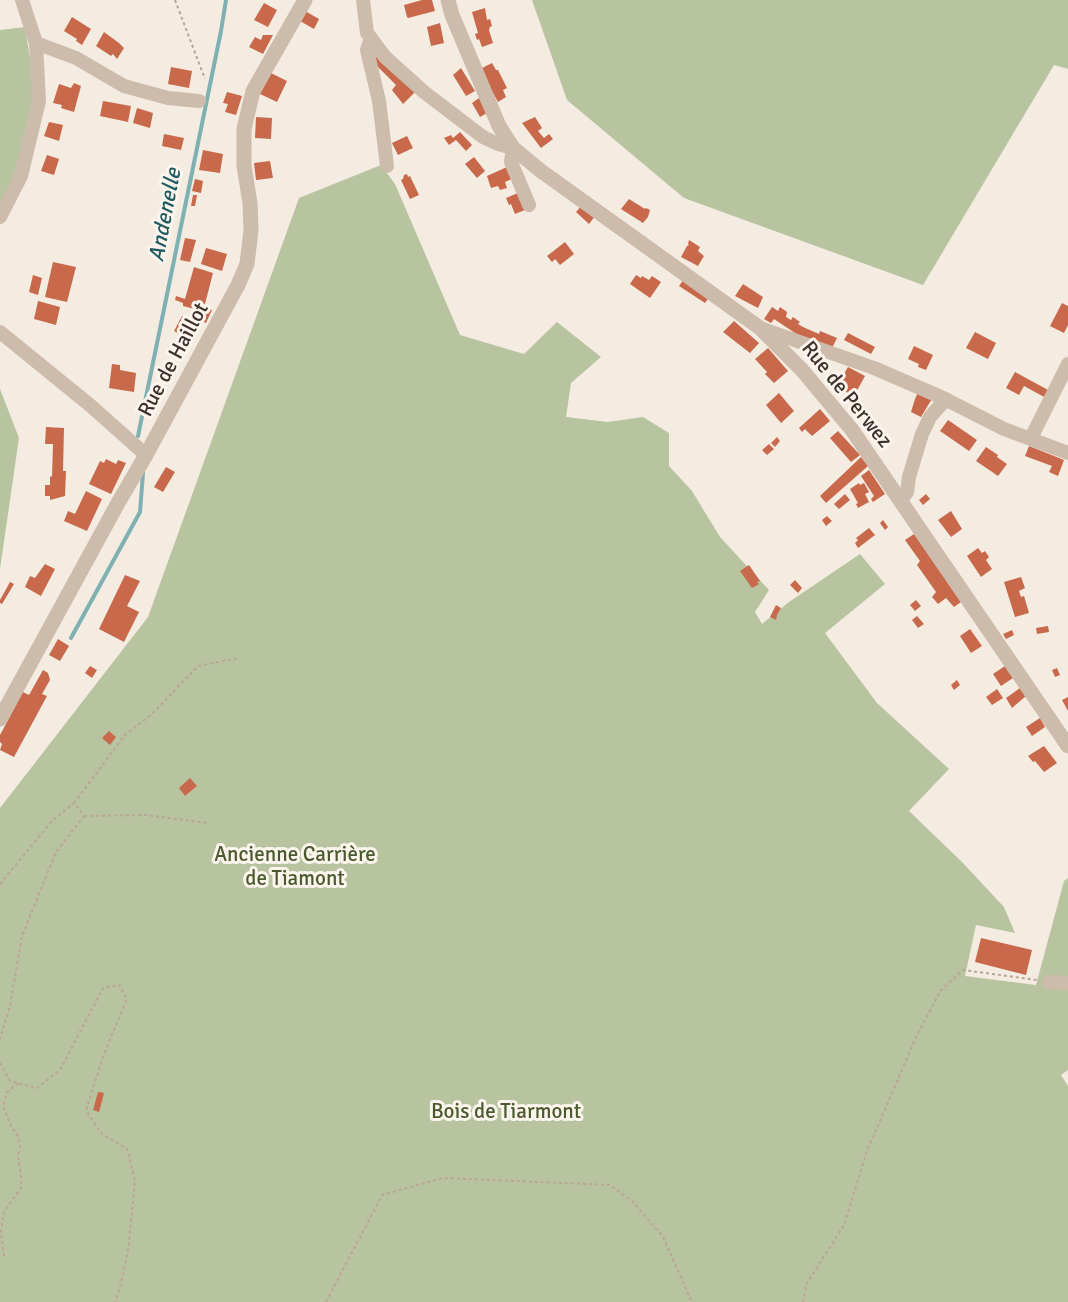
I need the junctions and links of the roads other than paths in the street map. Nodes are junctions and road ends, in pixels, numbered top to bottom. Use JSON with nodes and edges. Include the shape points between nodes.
{"nodes":[{"id":1,"x":22,"y":0,"type":"edge"},
{"id":2,"x":305,"y":0,"type":"edge"},
{"id":3,"x":363,"y":0,"type":"edge"},
{"id":4,"x":448,"y":0,"type":"edge"},
{"id":5,"x":371,"y":38,"type":"junction"},
{"id":6,"x":36,"y":43,"type":"junction"},
{"id":7,"x":199,"y":101,"type":"dead end"},
{"id":8,"x":513,"y":148,"type":"junction"},
{"id":9,"x":387,"y":166,"type":"dead end"},
{"id":10,"x":528,"y":205,"type":"dead end"},
{"id":11,"x":0,"y":218,"type":"edge"},
{"id":12,"x":760,"y":328,"type":"junction"},
{"id":13,"x":0,"y":332,"type":"edge"},
{"id":14,"x":1068,"y":364,"type":"edge"},
{"id":15,"x":946,"y":399,"type":"junction"},
{"id":16,"x":1031,"y":438,"type":"junction"},
{"id":17,"x":1068,"y":453,"type":"edge"},
{"id":18,"x":146,"y":455,"type":"junction"},
{"id":19,"x":901,"y":500,"type":"junction"},
{"id":20,"x":0,"y":719,"type":"edge"},
{"id":21,"x":1068,"y":746,"type":"edge"},
{"id":22,"x":1049,"y":982,"type":"road end"},
{"id":23,"x":1068,"y":983,"type":"edge"}],
"edges":[{"from":1,"to":6,"type":"street"},
{"from":2,"to":18,"type":"street","name":"Rue de Haillot","via":[[253,91],[244,129],[251,230],[247,264]]},
{"from":3,"to":5,"type":"street"},
{"from":4,"to":8,"type":"street","name":"Rue de Perwez","via":[[499,126]]},
{"from":5,"to":8,"type":"street","via":[[385,57],[424,92],[483,137]]},
{"from":5,"to":9,"type":"street","via":[[367,50],[379,101]]},
{"from":6,"to":7,"type":"street","via":[[75,58],[124,86],[168,98]]},
{"from":6,"to":11,"type":"street","via":[[39,101],[21,176]]},
{"from":8,"to":10,"type":"street","name":"Rue de Perwez","via":[[511,162]]},
{"from":8,"to":12,"type":"street","name":"Rue de Perwez"},
{"from":12,"to":15,"type":"street","via":[[874,368]]},
{"from":12,"to":19,"type":"street","name":"Rue de Perwez","via":[[802,370],[852,430]]},
{"from":13,"to":18,"type":"street"},
{"from":14,"to":16,"type":"street"},
{"from":15,"to":16,"type":"street","via":[[1004,429]]},
{"from":15,"to":19,"type":"street","via":[[930,417],[922,434],[907,492]]},
{"from":16,"to":17,"type":"street"},
{"from":18,"to":20,"type":"street","name":"Rue de Haillot"},
{"from":19,"to":21,"type":"street","name":"Rue de Perwez"},
{"from":22,"to":23,"type":"street"}]}
